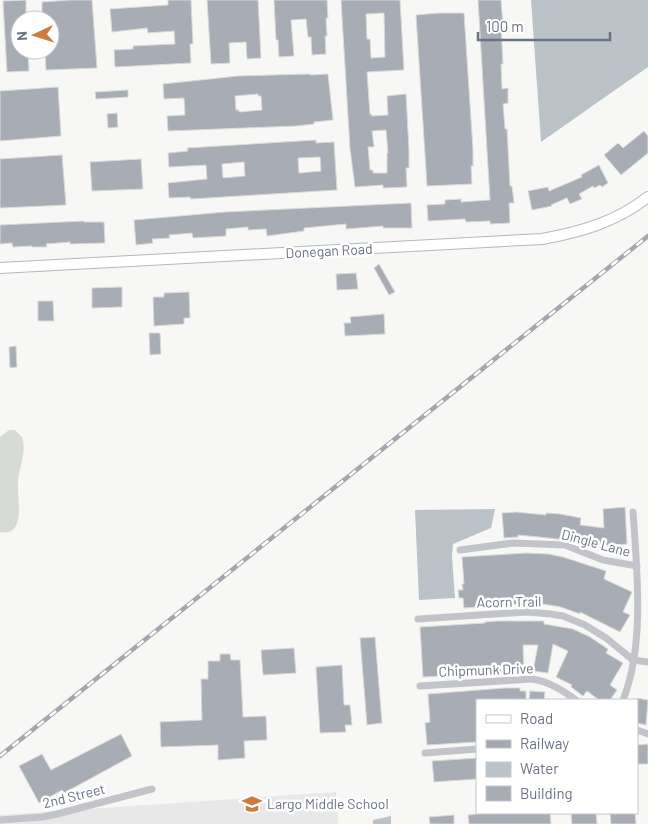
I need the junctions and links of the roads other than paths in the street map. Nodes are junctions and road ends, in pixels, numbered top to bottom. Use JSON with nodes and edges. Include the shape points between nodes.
{"nodes":[{"id":1,"x":648,"y":198,"type":"edge"},
{"id":2,"x":0,"y":268,"type":"edge"},
{"id":3,"x":633,"y":512,"type":"dead end"},
{"id":4,"x":460,"y":550,"type":"dead end"},
{"id":5,"x":637,"y":566,"type":"junction"},
{"id":6,"x":418,"y":619,"type":"dead end"},
{"id":7,"x":633,"y":660,"type":"junction"},
{"id":8,"x":648,"y":662,"type":"edge"},
{"id":9,"x":420,"y":686,"type":"dead end"},
{"id":10,"x":575,"y":699,"type":"edge"},
{"id":11,"x":624,"y":699,"type":"edge"},
{"id":12,"x":476,"y":749,"type":"edge"},
{"id":13,"x":425,"y":753,"type":"dead end"},
{"id":14,"x":152,"y":789,"type":"dead end"},
{"id":15,"x":0,"y":820,"type":"edge"}],
"edges":[{"from":1,"to":2,"type":"street","name":"Donegan Road","via":[[595,227],[542,239]]},
{"from":3,"to":5,"type":"street"},
{"from":4,"to":5,"type":"street","name":"Dingle Lane","via":[[506,543],[565,545],[603,560]]},
{"from":5,"to":7,"type":"street"},
{"from":6,"to":7,"type":"street","name":"Acorn Trail","via":[[513,612],[551,614],[595,630]]},
{"from":7,"to":8,"type":"street"},
{"from":7,"to":11,"type":"street"},
{"from":9,"to":10,"type":"street","name":"Chipmunk Drive","via":[[532,679],[556,686]]},
{"from":12,"to":13,"type":"street"},
{"from":14,"to":15,"type":"street","name":"2nd Street","via":[[58,814]]}]}
